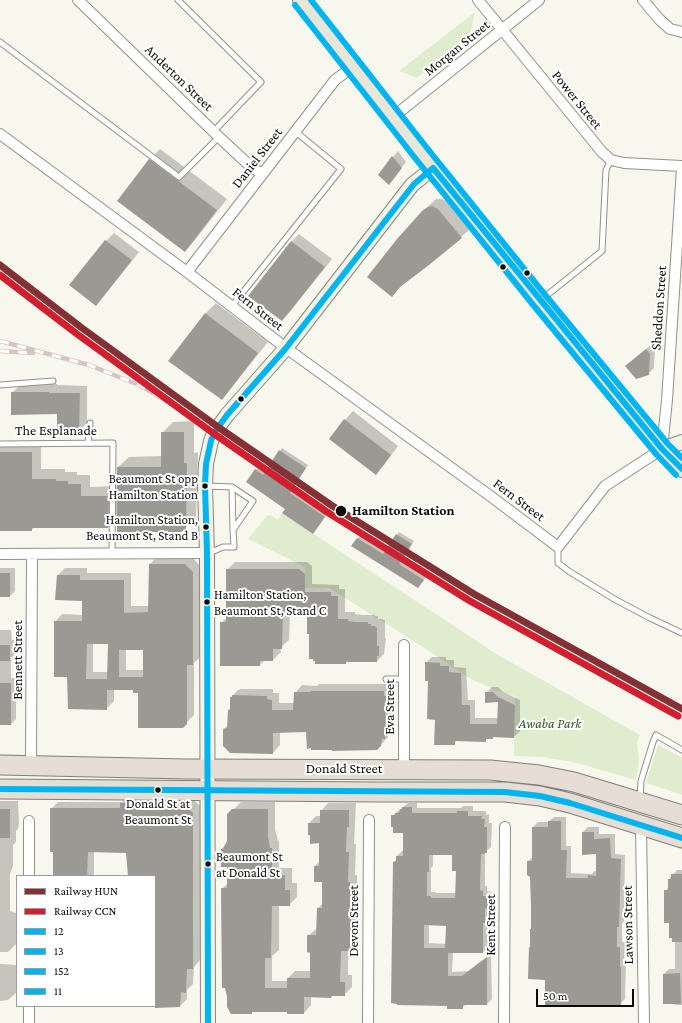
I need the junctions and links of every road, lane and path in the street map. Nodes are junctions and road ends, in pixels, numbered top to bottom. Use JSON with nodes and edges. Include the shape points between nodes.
{"nodes":[{"id":1,"x":78,"y":0,"type":"edge"},
{"id":2,"x":178,"y":0,"type":"edge"},
{"id":3,"x":301,"y":0,"type":"edge"},
{"id":4,"x":478,"y":0,"type":"edge"},
{"id":5,"x":539,"y":0,"type":"edge"},
{"id":6,"x":643,"y":0,"type":"edge"},
{"id":7,"x":502,"y":30,"type":"junction"},
{"id":8,"x":682,"y":32,"type":"edge"},
{"id":9,"x":0,"y":42,"type":"edge"},
{"id":10,"x":354,"y":66,"type":"junction"},
{"id":11,"x":393,"y":117,"type":"junction"},
{"id":12,"x":296,"y":132,"type":"junction"},
{"id":13,"x":0,"y":134,"type":"edge"},
{"id":14,"x":216,"y":134,"type":"junction"},
{"id":15,"x":611,"y":160,"type":"junction"},
{"id":16,"x":682,"y":167,"type":"edge"},
{"id":17,"x":433,"y":168,"type":"junction"},
{"id":18,"x":262,"y":174,"type":"junction"},
{"id":19,"x":187,"y":272,"type":"junction"},
{"id":20,"x":540,"y":301,"type":"junction"},
{"id":21,"x":232,"y":306,"type":"junction"},
{"id":22,"x":286,"y":348,"type":"junction"},
{"id":23,"x":53,"y":381,"type":"dead end"},
{"id":24,"x":0,"y":385,"type":"edge"},
{"id":25,"x":90,"y":423,"type":"dead end"},
{"id":26,"x":682,"y":442,"type":"edge"},
{"id":27,"x":88,"y":443,"type":"junction"},
{"id":28,"x":0,"y":444,"type":"edge"},
{"id":29,"x":662,"y":449,"type":"junction"},
{"id":30,"x":682,"y":469,"type":"edge"},
{"id":31,"x":205,"y":486,"type":"junction"},
{"id":32,"x":232,"y":487,"type":"junction"},
{"id":33,"x":234,"y":530,"type":"junction"},
{"id":34,"x":558,"y":547,"type":"junction"},
{"id":35,"x":207,"y":553,"type":"junction"},
{"id":36,"x":0,"y":554,"type":"edge"},
{"id":37,"x":32,"y":554,"type":"junction"},
{"id":38,"x":112,"y":554,"type":"junction"},
{"id":39,"x":682,"y":633,"type":"edge"},
{"id":40,"x":404,"y":645,"type":"dead end"},
{"id":41,"x":386,"y":679,"type":"dead end"},
{"id":42,"x":404,"y":679,"type":"junction"},
{"id":43,"x":682,"y":750,"type":"edge"},
{"id":44,"x":0,"y":765,"type":"edge"},
{"id":45,"x":31,"y":765,"type":"junction"},
{"id":46,"x":208,"y":769,"type":"junction"},
{"id":47,"x":404,"y":770,"type":"junction"},
{"id":48,"x":0,"y":789,"type":"edge"},
{"id":49,"x":207,"y":790,"type":"junction"},
{"id":50,"x":640,"y":802,"type":"junction"},
{"id":51,"x":682,"y":815,"type":"edge"},
{"id":52,"x":369,"y":820,"type":"dead end"},
{"id":53,"x":30,"y":821,"type":"dead end"},
{"id":54,"x":641,"y":826,"type":"junction"},
{"id":55,"x":505,"y":827,"type":"dead end"},
{"id":56,"x":682,"y":838,"type":"edge"},
{"id":57,"x":29,"y":875,"type":"edge"},
{"id":58,"x":29,"y":1007,"type":"edge"},
{"id":59,"x":29,"y":1023,"type":"edge"},
{"id":60,"x":208,"y":1023,"type":"edge"},
{"id":61,"x":368,"y":1023,"type":"edge"},
{"id":62,"x":504,"y":1023,"type":"edge"},
{"id":63,"x":644,"y":1023,"type":"edge"}],
"edges":[{"from":1,"to":14,"type":"street","name":"Anderton Street"},
{"from":2,"to":14,"type":"lane","via":[[261,82]]},
{"from":3,"to":10,"type":"main road"},
{"from":4,"to":7,"type":"street","name":"Power Street"},
{"from":5,"to":7,"type":"street","name":"Morgan Street"},
{"from":6,"to":8,"type":"street","via":[[670,29]]},
{"from":7,"to":11,"type":"street","name":"Morgan Street"},
{"from":7,"to":15,"type":"street","name":"Power Street"},
{"from":9,"to":14,"type":"lane","via":[[179,177]]},
{"from":10,"to":11,"type":"main road"},
{"from":10,"to":12,"type":"street","name":"Daniel Street","via":[[335,80]]},
{"from":11,"to":17,"type":"main road"},
{"from":12,"to":18,"type":"street","name":"Daniel Street"},
{"from":12,"to":21,"type":"lane","via":[[341,168]]},
{"from":13,"to":19,"type":"street","name":"Fern Street"},
{"from":14,"to":18,"type":"street","name":"Anderton Street"},
{"from":15,"to":16,"type":"street"},
{"from":15,"to":20,"type":"lane","via":[[606,170],[602,251]]},
{"from":16,"to":29,"type":"street","name":"Sheddon Street"},
{"from":17,"to":20,"type":"main road"},
{"from":17,"to":22,"type":"main road","via":[[412,185]]},
{"from":18,"to":19,"type":"street","name":"Daniel Street"},
{"from":19,"to":21,"type":"street","name":"Fern Street"},
{"from":20,"to":29,"type":"main road"},
{"from":21,"to":22,"type":"street","name":"Fern Street"},
{"from":22,"to":31,"type":"main road","via":[[227,414],[214,433],[208,452]]},
{"from":22,"to":34,"type":"street","name":"Fern Street"},
{"from":23,"to":24,"type":"lane"},
{"from":25,"to":27,"type":"lane"},
{"from":26,"to":29,"type":"main road"},
{"from":27,"to":28,"type":"lane","name":"The Esplanade"},
{"from":27,"to":38,"type":"lane","name":"The Esplanade","via":[[113,443]]},
{"from":29,"to":30,"type":"main road"},
{"from":29,"to":34,"type":"street","via":[[605,486]]},
{"from":31,"to":32,"type":"lane"},
{"from":31,"to":35,"type":"main road"},
{"from":32,"to":33,"type":"lane"},
{"from":32,"to":33,"type":"lane","via":[[254,502]]},
{"from":33,"to":35,"type":"lane","via":[[234,547],[223,547]]},
{"from":34,"to":39,"type":"lane","via":[[558,563],[570,572],[623,604]]},
{"from":35,"to":38,"type":"street"},
{"from":35,"to":46,"type":"main road"},
{"from":36,"to":37,"type":"street"},
{"from":37,"to":38,"type":"street"},
{"from":37,"to":45,"type":"street","name":"Bennett Street"},
{"from":40,"to":42,"type":"street","name":"Eva Street"},
{"from":41,"to":42,"type":"lane"},
{"from":42,"to":47,"type":"street","name":"Eva Street"},
{"from":43,"to":50,"type":"lane","via":[[656,735],[640,781]]},
{"from":44,"to":45,"type":"highway","name":"Donald Street"},
{"from":45,"to":46,"type":"highway","name":"Donald Street"},
{"from":46,"to":47,"type":"highway","name":"Donald Street"},
{"from":46,"to":49,"type":"main road"},
{"from":47,"to":50,"type":"highway","name":"Donald Street","via":[[490,770],[539,775],[574,782]]},
{"from":48,"to":49,"type":"highway","name":"Donald Street"},
{"from":49,"to":54,"type":"highway","name":"Donald Street","via":[[505,792],[570,803]]},
{"from":49,"to":60,"type":"main road"},
{"from":50,"to":51,"type":"highway","name":"Donald Street"},
{"from":50,"to":54,"type":"highway"},
{"from":52,"to":61,"type":"street","name":"Devon Street"},
{"from":53,"to":57,"type":"street"},
{"from":54,"to":56,"type":"highway","name":"Donald Street"},
{"from":54,"to":63,"type":"street","name":"Lawson Street"},
{"from":55,"to":62,"type":"street","name":"Kent Street"},
{"from":58,"to":59,"type":"street"}]}
